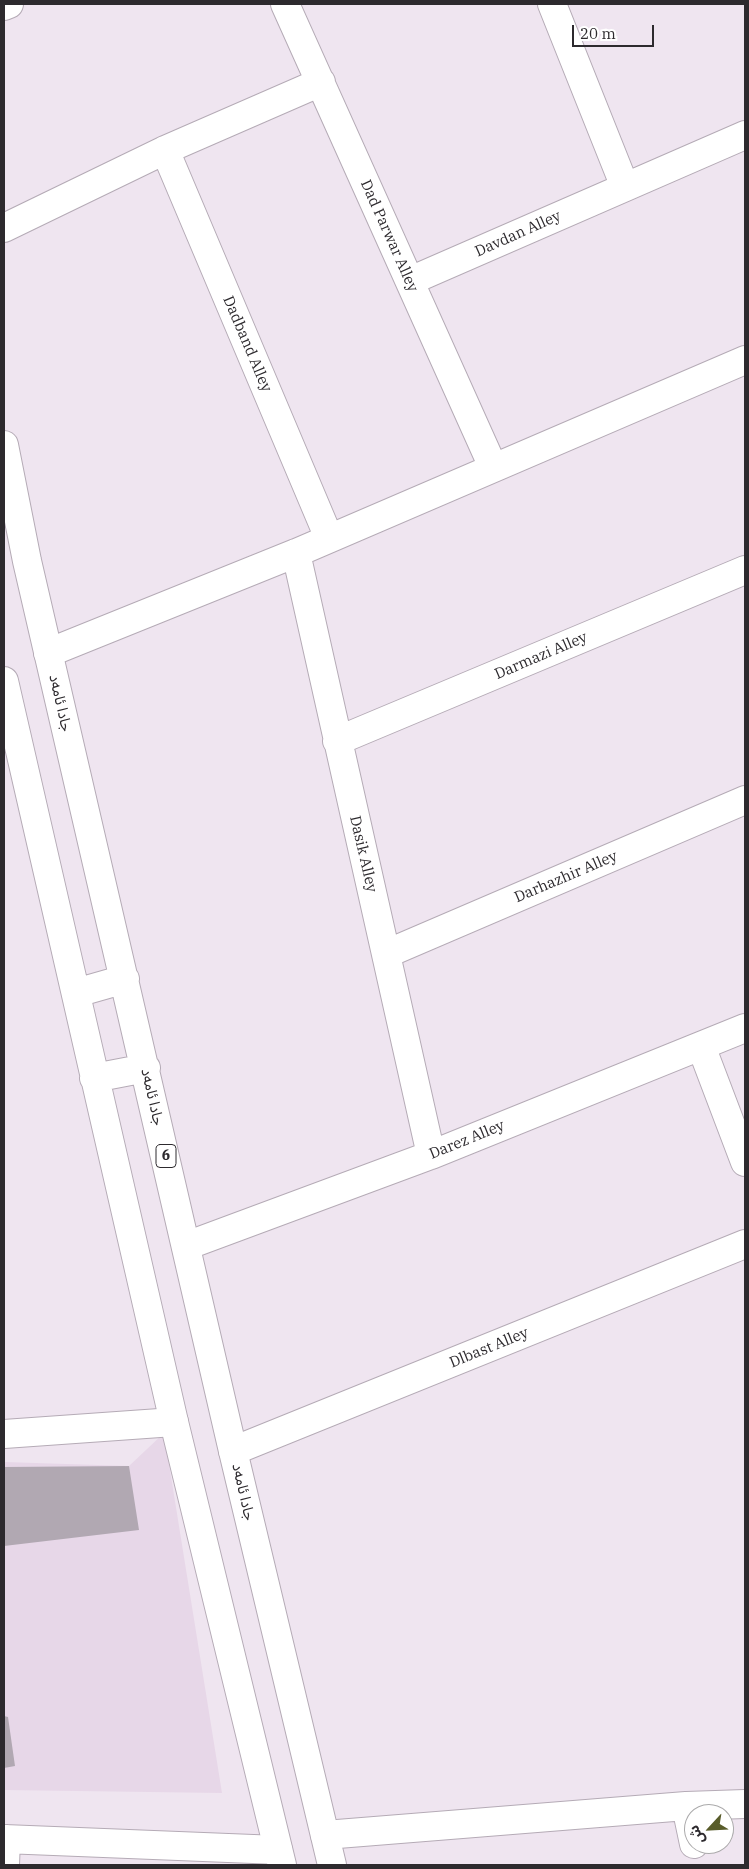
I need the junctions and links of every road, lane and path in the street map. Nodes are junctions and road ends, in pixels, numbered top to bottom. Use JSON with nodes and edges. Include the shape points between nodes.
{"nodes":[{"id":1,"x":9,"y":4,"type":"edge"},
{"id":2,"x":286,"y":4,"type":"edge"},
{"id":3,"x":552,"y":4,"type":"edge"},
{"id":4,"x":4,"y":6,"type":"edge"},
{"id":5,"x":321,"y":82,"type":"junction"},
{"id":6,"x":745,"y":135,"type":"edge"},
{"id":7,"x":165,"y":150,"type":"junction"},
{"id":8,"x":625,"y":187,"type":"junction"},
{"id":9,"x":4,"y":228,"type":"edge"},
{"id":10,"x":410,"y":281,"type":"junction"},
{"id":11,"x":745,"y":360,"type":"edge"},
{"id":12,"x":4,"y":445,"type":"edge"},
{"id":13,"x":493,"y":467,"type":"junction"},
{"id":14,"x":329,"y":538,"type":"junction"},
{"id":15,"x":296,"y":553,"type":"junction"},
{"id":16,"x":745,"y":570,"type":"edge"},
{"id":17,"x":48,"y":652,"type":"junction"},
{"id":18,"x":4,"y":680,"type":"edge"},
{"id":19,"x":337,"y":741,"type":"junction"},
{"id":20,"x":745,"y":800,"type":"edge"},
{"id":21,"x":386,"y":954,"type":"junction"},
{"id":22,"x":124,"y":980,"type":"junction"},
{"id":23,"x":76,"y":992,"type":"junction"},
{"id":24,"x":745,"y":1028,"type":"edge"},
{"id":25,"x":701,"y":1046,"type":"junction"},
{"id":26,"x":146,"y":1068,"type":"junction"},
{"id":27,"x":94,"y":1078,"type":"junction"},
{"id":28,"x":431,"y":1155,"type":"junction"},
{"id":29,"x":745,"y":1162,"type":"edge"},
{"id":30,"x":745,"y":1244,"type":"edge"},
{"id":31,"x":186,"y":1246,"type":"junction"},
{"id":32,"x":174,"y":1422,"type":"junction"},
{"id":33,"x":4,"y":1434,"type":"edge"},
{"id":34,"x":233,"y":1451,"type":"junction"},
{"id":35,"x":684,"y":1806,"type":"edge"},
{"id":36,"x":325,"y":1835,"type":"junction"},
{"id":37,"x":5,"y":1848,"type":"edge"},
{"id":38,"x":173,"y":1855,"type":"edge"},
{"id":39,"x":280,"y":1858,"type":"edge"},
{"id":40,"x":332,"y":1865,"type":"edge"}],
"edges":[{"from":1,"to":4,"type":"street"},
{"from":2,"to":5,"type":"street","name":"Dad Parwar Alley"},
{"from":3,"to":8,"type":"street"},
{"from":5,"to":7,"type":"street"},
{"from":5,"to":10,"type":"street","name":"Dad Parwar Alley"},
{"from":6,"to":8,"type":"street","name":"Davdan Alley"},
{"from":7,"to":9,"type":"street"},
{"from":7,"to":14,"type":"street","name":"Dadband Alley"},
{"from":8,"to":10,"type":"street","name":"Davdan Alley"},
{"from":10,"to":13,"type":"street","name":"Dad Parwar Alley"},
{"from":11,"to":13,"type":"street"},
{"from":12,"to":17,"type":"street","name":"جادا ئامەد","number":"6"},
{"from":13,"to":14,"type":"street"},
{"from":14,"to":15,"type":"street"},
{"from":15,"to":17,"type":"street"},
{"from":15,"to":19,"type":"street","name":"Dasik Alley"},
{"from":16,"to":19,"type":"street","name":"Darmazi Alley"},
{"from":17,"to":22,"type":"street","name":"جادا ئامەد","number":"6"},
{"from":18,"to":23,"type":"street"},
{"from":19,"to":21,"type":"street","name":"Dasik Alley"},
{"from":20,"to":21,"type":"street","name":"Darhazhir Alley"},
{"from":21,"to":28,"type":"street","name":"Dasik Alley"},
{"from":22,"to":23,"type":"street"},
{"from":22,"to":26,"type":"street","name":"جادا ئامەد","number":"6"},
{"from":23,"to":27,"type":"street"},
{"from":24,"to":25,"type":"street","name":"Darez Alley"},
{"from":25,"to":28,"type":"street","name":"Darez Alley"},
{"from":25,"to":29,"type":"street"},
{"from":26,"to":27,"type":"street"},
{"from":26,"to":31,"type":"street","name":"جادا ئامەد","number":"6"},
{"from":27,"to":32,"type":"street"},
{"from":28,"to":31,"type":"street","name":"Darez Alley"},
{"from":30,"to":34,"type":"street","name":"Dlbast Alley"},
{"from":31,"to":34,"type":"street","name":"جادا ئامەد","number":"6"},
{"from":32,"to":33,"type":"street"},
{"from":32,"to":39,"type":"street"},
{"from":34,"to":36,"type":"street","name":"جادا ئامەد","number":"6"},
{"from":35,"to":36,"type":"street"},
{"from":36,"to":40,"type":"street","name":"جادا ئامەد","number":"6"},
{"from":37,"to":38,"type":"street"},
{"from":38,"to":39,"type":"street"}]}
